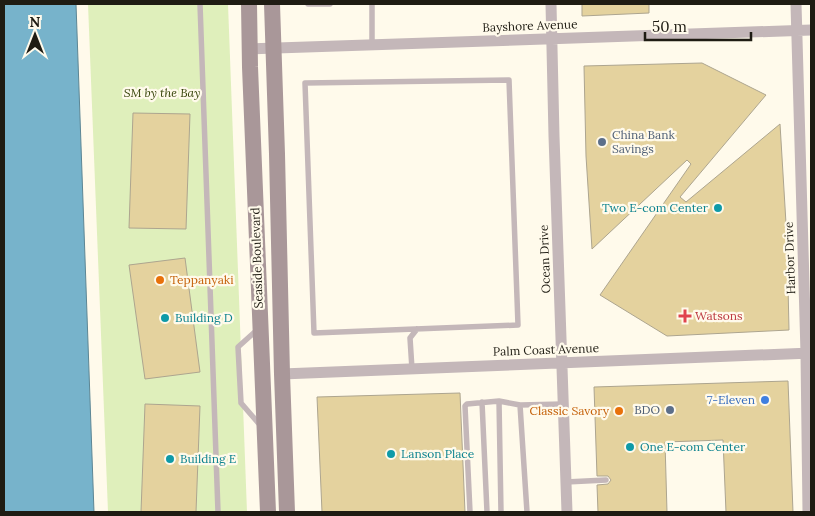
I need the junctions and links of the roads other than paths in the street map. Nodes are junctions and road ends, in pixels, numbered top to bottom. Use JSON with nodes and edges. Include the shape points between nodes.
{"nodes":[{"id":1,"x":200,"y":4,"type":"edge"},
{"id":2,"x":249,"y":4,"type":"edge"},
{"id":3,"x":272,"y":4,"type":"edge"},
{"id":4,"x":308,"y":4,"type":"edge"},
{"id":5,"x":330,"y":4,"type":"edge"},
{"id":6,"x":372,"y":4,"type":"edge"},
{"id":7,"x":552,"y":4,"type":"edge"},
{"id":8,"x":796,"y":4,"type":"edge"},
{"id":9,"x":811,"y":30,"type":"edge"},
{"id":10,"x":797,"y":31,"type":"junction"},
{"id":11,"x":553,"y":39,"type":"junction"},
{"id":12,"x":372,"y":45,"type":"junction"},
{"id":13,"x":273,"y":48,"type":"junction"},
{"id":14,"x":250,"y":49,"type":"junction"},
{"id":15,"x":260,"y":327,"type":"junction"},
{"id":16,"x":418,"y":329,"type":"junction"},
{"id":17,"x":809,"y":353,"type":"edge"},
{"id":18,"x":562,"y":363,"type":"junction"},
{"id":19,"x":412,"y":369,"type":"junction"},
{"id":20,"x":282,"y":374,"type":"junction"},
{"id":21,"x":499,"y":401,"type":"junction"},
{"id":22,"x":482,"y":402,"type":"junction"},
{"id":23,"x":564,"y":404,"type":"junction"},
{"id":24,"x":520,"y":405,"type":"junction"},
{"id":25,"x":264,"y":429,"type":"junction"},
{"id":26,"x":606,"y":480,"type":"dead end"},
{"id":27,"x":566,"y":482,"type":"junction"},
{"id":28,"x":218,"y":512,"type":"edge"},
{"id":29,"x":268,"y":512,"type":"edge"},
{"id":30,"x":287,"y":512,"type":"edge"},
{"id":31,"x":470,"y":512,"type":"edge"},
{"id":32,"x":487,"y":512,"type":"edge"},
{"id":33,"x":501,"y":512,"type":"edge"},
{"id":34,"x":527,"y":512,"type":"edge"},
{"id":35,"x":567,"y":512,"type":"edge"},
{"id":36,"x":808,"y":512,"type":"edge"}],
"edges":[{"from":1,"to":28,"type":"lane"},
{"from":2,"to":14,"type":"street","name":"Seaside Boulevard"},
{"from":3,"to":13,"type":"street","name":"Seaside Boulevard"},
{"from":4,"to":5,"type":"lane"},
{"from":6,"to":12,"type":"lane"},
{"from":7,"to":11,"type":"street","name":"Ocean Drive"},
{"from":8,"to":10,"type":"street","name":"Harbor Drive"},
{"from":9,"to":10,"type":"street","name":"Bayshore Avenue"},
{"from":10,"to":11,"type":"street","name":"Bayshore Avenue"},
{"from":10,"to":17,"type":"street","name":"Harbor Drive"},
{"from":11,"to":12,"type":"street","name":"Bayshore Avenue"},
{"from":11,"to":18,"type":"street","name":"Ocean Drive"},
{"from":12,"to":13,"type":"street","name":"Bayshore Avenue"},
{"from":13,"to":14,"type":"street","name":"Bayshore Avenue"},
{"from":13,"to":20,"type":"street","name":"Seaside Boulevard"},
{"from":14,"to":15,"type":"street","name":"Seaside Boulevard"},
{"from":15,"to":25,"type":"street","name":"Seaside Boulevard"},
{"from":15,"to":25,"type":"lane","via":[[238,347],[241,403]]},
{"from":16,"to":16,"type":"lane","via":[[518,325],[509,80],[305,83],[314,333]]},
{"from":16,"to":19,"type":"lane","via":[[410,338]]},
{"from":17,"to":18,"type":"street","name":"Palm Coast Avenue"},
{"from":17,"to":36,"type":"street","name":"Harbor Drive"},
{"from":18,"to":19,"type":"street","name":"Palm Coast Avenue"},
{"from":18,"to":23,"type":"street","name":"Ocean Drive"},
{"from":19,"to":20,"type":"street","name":"Palm Coast Avenue"},
{"from":20,"to":30,"type":"street","name":"Seaside Boulevard"},
{"from":21,"to":22,"type":"lane"},
{"from":21,"to":24,"type":"lane"},
{"from":21,"to":33,"type":"lane"},
{"from":22,"to":31,"type":"lane","via":[[469,402],[465,406]]},
{"from":22,"to":32,"type":"lane"},
{"from":23,"to":24,"type":"lane"},
{"from":23,"to":27,"type":"street","name":"Ocean Drive"},
{"from":24,"to":34,"type":"lane"},
{"from":25,"to":29,"type":"street","name":"Seaside Boulevard"},
{"from":26,"to":27,"type":"lane"},
{"from":27,"to":35,"type":"street","name":"Ocean Drive"}]}
